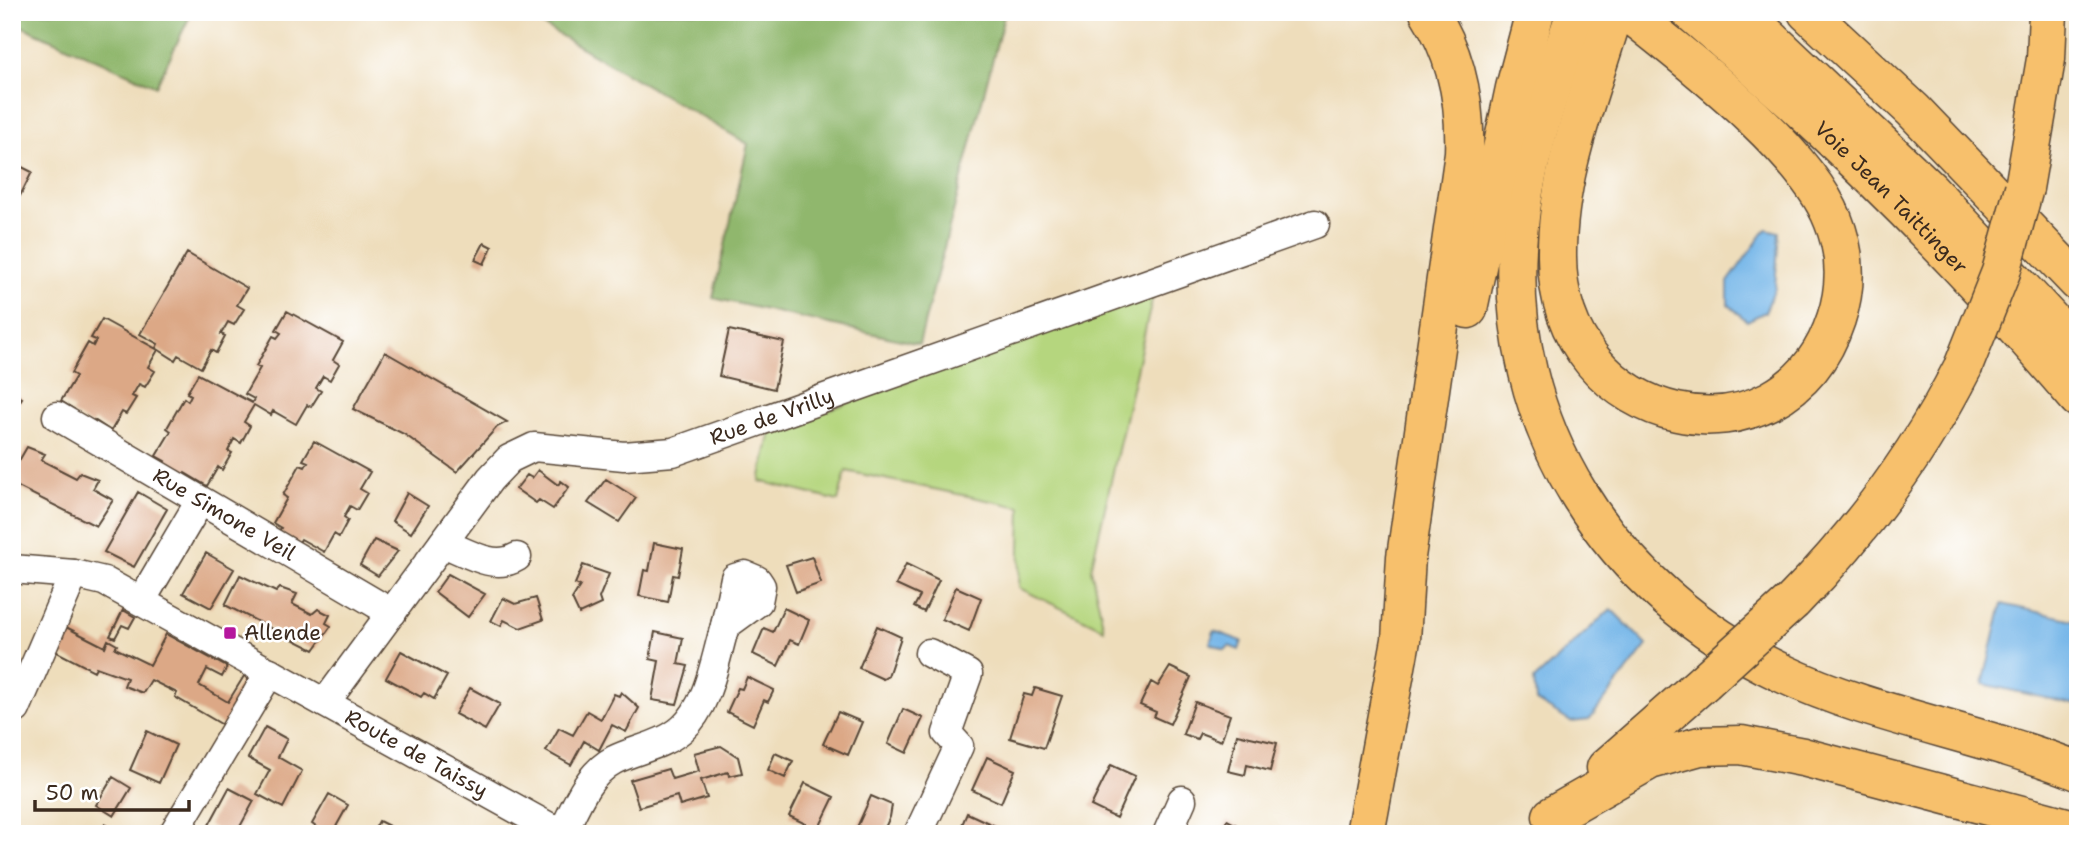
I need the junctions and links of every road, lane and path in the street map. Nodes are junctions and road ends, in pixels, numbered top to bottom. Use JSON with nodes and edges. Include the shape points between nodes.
{"nodes":[{"id":1,"x":1429,"y":12,"type":"edge"},
{"id":2,"x":1535,"y":12,"type":"edge"},
{"id":3,"x":1550,"y":12,"type":"edge"},
{"id":4,"x":1691,"y":12,"type":"edge"},
{"id":5,"x":1742,"y":12,"type":"edge"},
{"id":6,"x":1807,"y":12,"type":"edge"},
{"id":7,"x":2034,"y":12,"type":"edge"},
{"id":8,"x":2048,"y":12,"type":"edge"},
{"id":9,"x":1608,"y":14,"type":"edge"},
{"id":10,"x":2032,"y":140,"type":"junction"},
{"id":11,"x":1494,"y":181,"type":"junction"},
{"id":12,"x":1315,"y":224,"type":"dead end"},
{"id":13,"x":2078,"y":282,"type":"edge"},
{"id":14,"x":2078,"y":349,"type":"edge"},
{"id":15,"x":2078,"y":398,"type":"edge"},
{"id":16,"x":57,"y":416,"type":"dead end"},
{"id":17,"x":200,"y":501,"type":"junction"},
{"id":18,"x":443,"y":543,"type":"junction"},
{"id":19,"x":517,"y":557,"type":"dead end"},
{"id":20,"x":13,"y":568,"type":"edge"},
{"id":21,"x":74,"y":574,"type":"junction"},
{"id":22,"x":141,"y":601,"type":"junction"},
{"id":23,"x":392,"y":613,"type":"junction"},
{"id":24,"x":725,"y":626,"type":"dead end"},
{"id":25,"x":1401,"y":640,"type":"junction"},
{"id":26,"x":929,"y":653,"type":"dead end"},
{"id":27,"x":270,"y":672,"type":"junction"},
{"id":28,"x":325,"y":703,"type":"junction"},
{"id":29,"x":12,"y":710,"type":"edge"},
{"id":30,"x":2078,"y":771,"type":"edge"},
{"id":31,"x":1182,"y":800,"type":"dead end"},
{"id":32,"x":1543,"y":825,"type":"edge"},
{"id":33,"x":2078,"y":830,"type":"edge"},
{"id":34,"x":173,"y":834,"type":"edge"},
{"id":35,"x":562,"y":834,"type":"edge"},
{"id":36,"x":918,"y":834,"type":"edge"},
{"id":37,"x":1167,"y":834,"type":"edge"},
{"id":38,"x":1365,"y":834,"type":"edge"}],
"edges":[{"from":1,"to":25,"type":"highway","via":[[1458,82],[1464,153],[1406,557]]},
{"from":2,"to":11,"type":"highway"},
{"from":3,"to":11,"type":"highway"},
{"from":4,"to":15,"type":"highway","name":"Voie Jean Taittinger","via":[[1843,146],[1956,261]]},
{"from":5,"to":14,"type":"highway","name":"Voie Jean Taittinger","via":[[1930,190]]},
{"from":6,"to":13,"type":"highway","via":[[1913,110]]},
{"from":7,"to":10,"type":"highway"},
{"from":8,"to":10,"type":"highway","via":[[2046,59]]},
{"from":9,"to":9,"type":"highway","via":[[1559,209],[1558,269],[1567,315],[1594,365],[1635,398],[1679,413],[1725,413],[1771,398],[1810,367],[1829,339],[1844,281],[1833,219],[1811,180],[1765,131]]},
{"from":9,"to":30,"type":"highway","via":[[1531,158],[1518,233],[1517,293],[1535,399],[1556,453],[1587,510],[1635,569],[1665,597],[1699,627],[1759,662],[1861,702]]},
{"from":10,"to":32,"type":"highway","bridge":true,"via":[[2001,272],[1963,368],[1892,488],[1793,601]]},
{"from":11,"to":25,"type":"highway","via":[[1423,562]]},
{"from":12,"to":18,"type":"street","name":"Rue de Vrilly","via":[[673,452],[624,456],[552,447],[521,451],[490,479]]},
{"from":16,"to":17,"type":"street","name":"Rue Simone Veil"},
{"from":17,"to":22,"type":"street"},
{"from":17,"to":23,"type":"street","name":"Rue Simone Veil"},
{"from":18,"to":19,"type":"street","via":[[490,562],[508,563]]},
{"from":18,"to":23,"type":"street","name":"Rue de Vrilly"},
{"from":20,"to":21,"type":"street","name":"Route de Taissy"},
{"from":21,"to":22,"type":"street","name":"Route de Taissy","via":[[104,581]]},
{"from":21,"to":29,"type":"street"},
{"from":22,"to":27,"type":"street","name":"Route de Taissy"},
{"from":23,"to":28,"type":"street","name":"Rue de Vrilly"},
{"from":24,"to":35,"type":"street","via":[[704,697],[684,728],[600,769]]},
{"from":25,"to":38,"type":"highway"},
{"from":26,"to":36,"type":"street","via":[[968,674],[947,733],[959,746]]},
{"from":27,"to":28,"type":"street","name":"Route de Taissy"},
{"from":27,"to":34,"type":"street"},
{"from":28,"to":35,"type":"street","name":"Route de Taissy"},
{"from":31,"to":37,"type":"street"},
{"from":32,"to":33,"type":"highway","via":[[1650,761],[1700,746],[1741,745],[1803,757]]}]}
